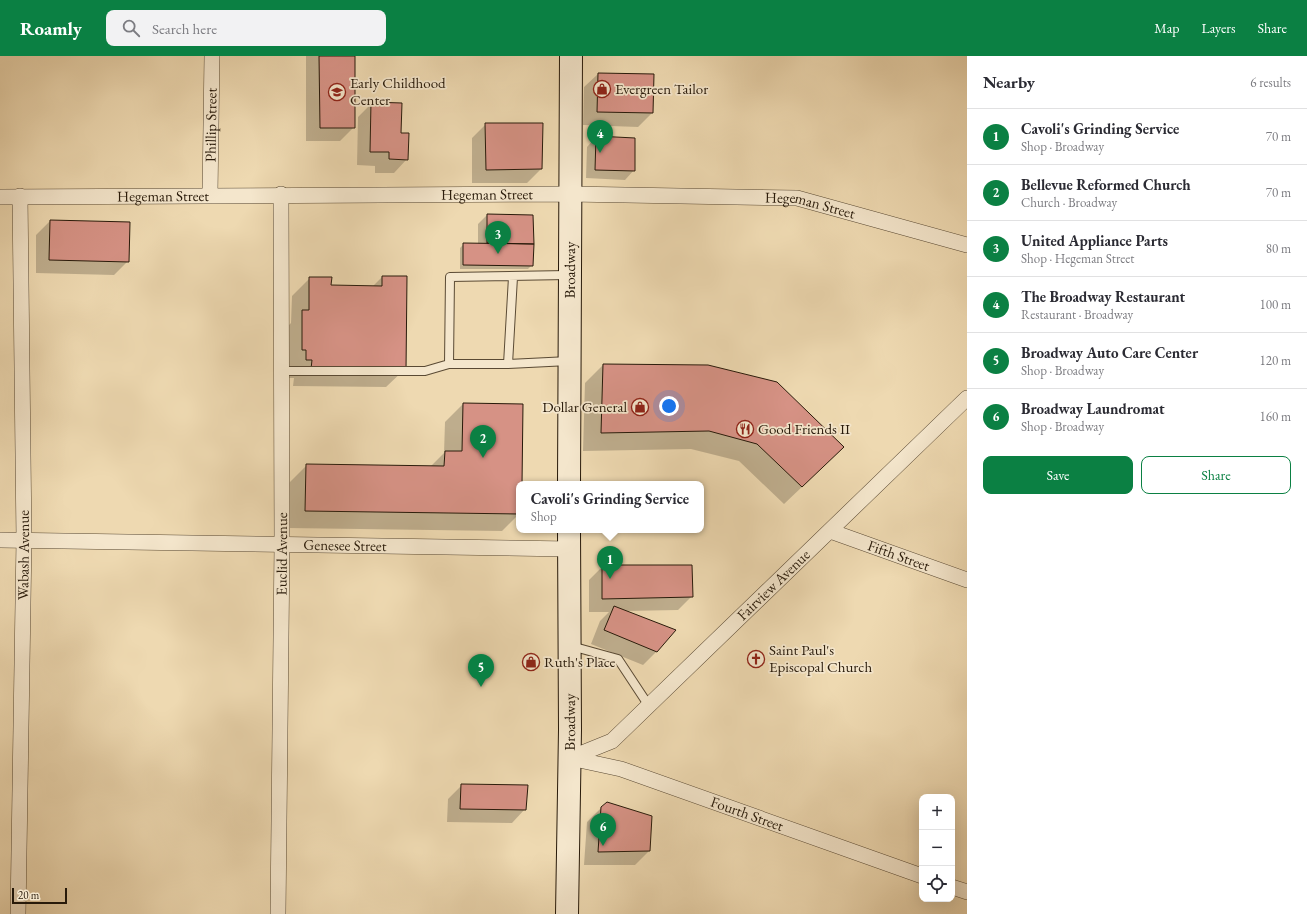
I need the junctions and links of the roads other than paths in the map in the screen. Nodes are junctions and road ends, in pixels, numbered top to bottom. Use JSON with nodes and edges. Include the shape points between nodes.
{"nodes":[{"id":1,"x":212,"y":56,"type":"edge"},
{"id":2,"x":571,"y":56,"type":"edge"},
{"id":3,"x":210,"y":194,"type":"junction"},
{"id":4,"x":281,"y":194,"type":"junction"},
{"id":5,"x":570,"y":194,"type":"junction"},
{"id":6,"x":20,"y":196,"type":"junction"},
{"id":7,"x":0,"y":197,"type":"edge"},
{"id":8,"x":967,"y":246,"type":"edge"},
{"id":9,"x":570,"y":275,"type":"junction"},
{"id":10,"x":514,"y":277,"type":"junction"},
{"id":11,"x":570,"y":361,"type":"junction"},
{"id":12,"x":449,"y":364,"type":"junction"},
{"id":13,"x":508,"y":364,"type":"junction"},
{"id":14,"x":282,"y":372,"type":"junction"},
{"id":15,"x":967,"y":398,"type":"edge"},
{"id":16,"x":569,"y":481,"type":"edge"},
{"id":17,"x":830,"y":531,"type":"junction"},
{"id":18,"x":0,"y":540,"type":"edge"},
{"id":19,"x":24,"y":540,"type":"junction"},
{"id":20,"x":569,"y":540,"type":"edge"},
{"id":21,"x":282,"y":545,"type":"junction"},
{"id":22,"x":967,"y":580,"type":"edge"},
{"id":23,"x":570,"y":646,"type":"junction"},
{"id":24,"x":648,"y":706,"type":"junction"},
{"id":25,"x":570,"y":758,"type":"junction"},
{"id":26,"x":919,"y":875,"type":"edge"},
{"id":27,"x":955,"y":888,"type":"edge"},
{"id":28,"x":967,"y":892,"type":"edge"},
{"id":29,"x":18,"y":914,"type":"edge"},
{"id":30,"x":278,"y":914,"type":"edge"},
{"id":31,"x":567,"y":914,"type":"edge"}],
"edges":[{"from":1,"to":3,"type":"street","name":"Phillip Street"},
{"from":2,"to":5,"type":"main road","name":"Broadway"},
{"from":3,"to":4,"type":"street","name":"Hegeman Street"},
{"from":3,"to":6,"type":"street","name":"Hegeman Street"},
{"from":4,"to":5,"type":"street","name":"Hegeman Street"},
{"from":4,"to":14,"type":"street","name":"Euclid Avenue"},
{"from":5,"to":8,"type":"street","name":"Hegeman Street","via":[[797,198]]},
{"from":5,"to":9,"type":"main road","name":"Broadway"},
{"from":6,"to":7,"type":"street","name":"Hegeman Street"},
{"from":6,"to":19,"type":"street","name":"Wabash Avenue"},
{"from":9,"to":10,"type":"lane"},
{"from":9,"to":11,"type":"main road","name":"Broadway"},
{"from":10,"to":12,"type":"lane","via":[[450,277]]},
{"from":10,"to":13,"type":"lane"},
{"from":11,"to":13,"type":"lane"},
{"from":11,"to":16,"type":"main road","name":"Broadway"},
{"from":12,"to":13,"type":"lane"},
{"from":12,"to":14,"type":"lane","via":[[425,371]]},
{"from":14,"to":21,"type":"street","name":"Euclid Avenue"},
{"from":15,"to":17,"type":"street","name":"Fairview Avenue"},
{"from":17,"to":22,"type":"street","name":"Fifth Street"},
{"from":17,"to":24,"type":"street","name":"Fairview Avenue"},
{"from":18,"to":19,"type":"street","name":"Genesee Street"},
{"from":19,"to":21,"type":"street","name":"Genesee Street"},
{"from":19,"to":29,"type":"street","name":"Wabash Avenue"},
{"from":20,"to":21,"type":"street","name":"Genesee Street"},
{"from":20,"to":23,"type":"main road","name":"Broadway"},
{"from":21,"to":30,"type":"street","name":"Euclid Avenue"},
{"from":23,"to":24,"type":"lane","via":[[618,659]]},
{"from":23,"to":25,"type":"main road","name":"Broadway"},
{"from":24,"to":25,"type":"street","name":"Fairview Avenue","via":[[612,741]]},
{"from":25,"to":26,"type":"street","name":"Fourth Street","via":[[621,769]]},
{"from":25,"to":31,"type":"main road","name":"Broadway"},
{"from":27,"to":28,"type":"street"}]}
